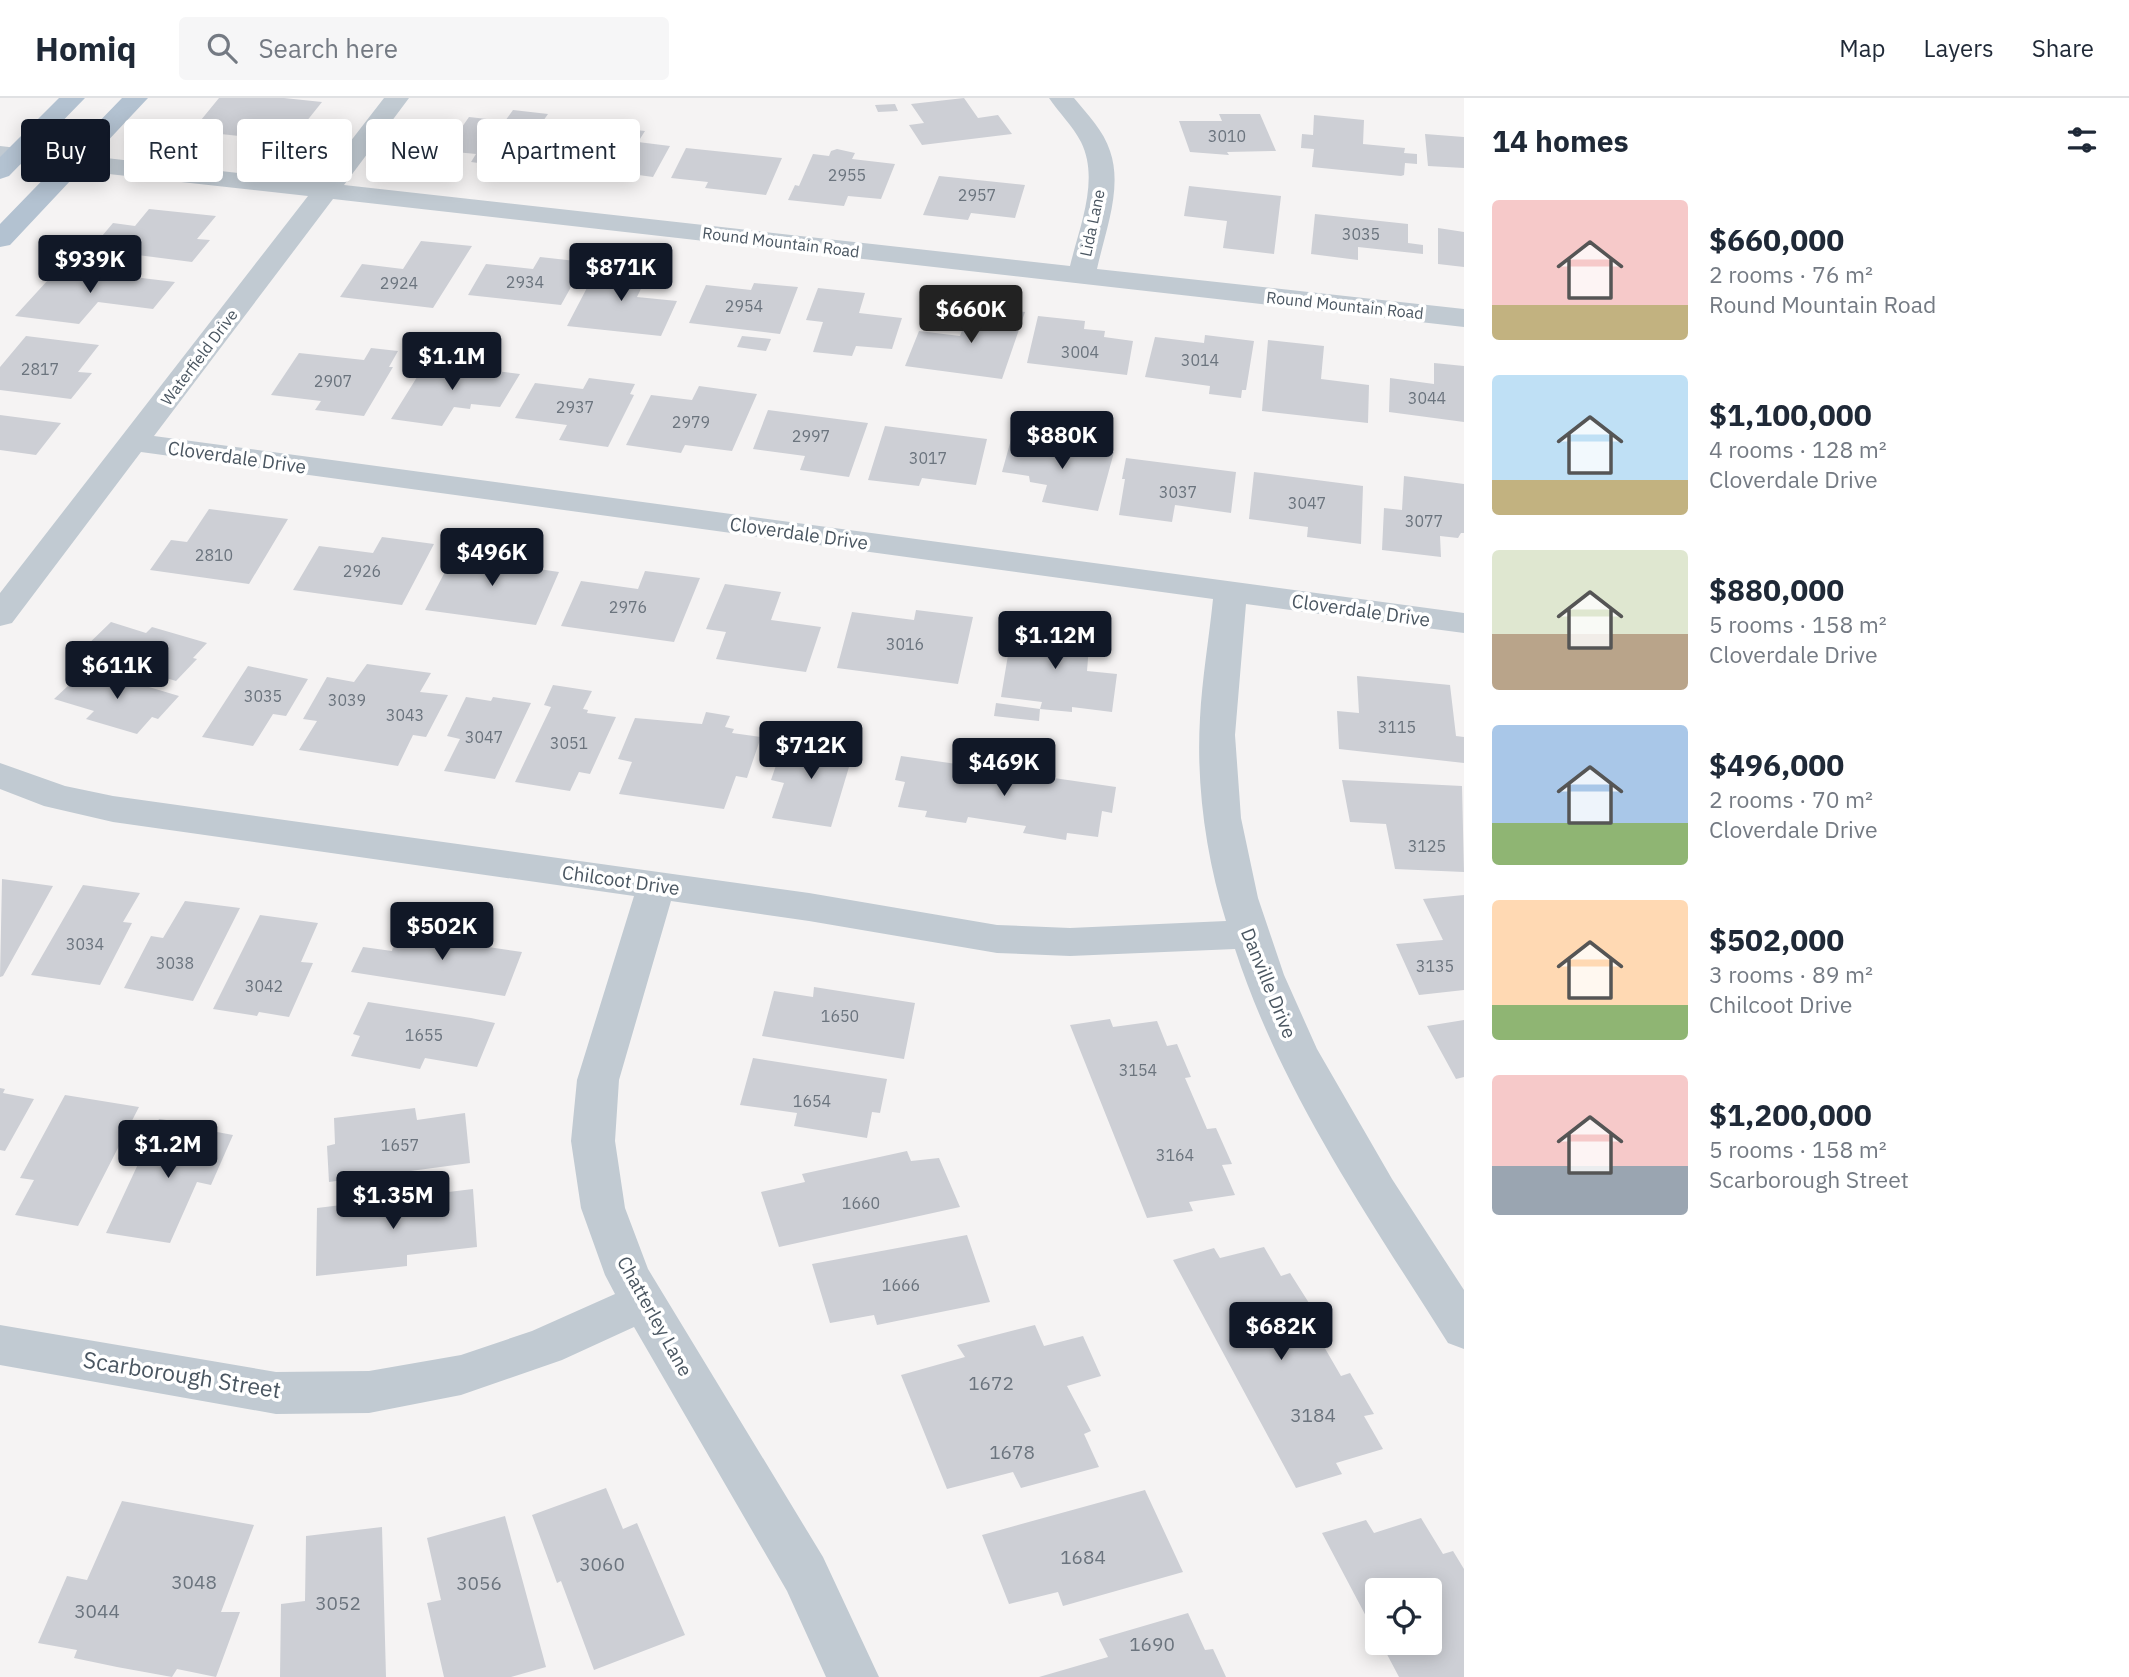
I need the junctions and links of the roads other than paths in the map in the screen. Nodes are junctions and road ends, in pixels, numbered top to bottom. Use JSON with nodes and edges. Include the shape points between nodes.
{"nodes":[{"id":1,"x":73,"y":98,"type":"edge"},
{"id":2,"x":136,"y":98,"type":"edge"},
{"id":3,"x":397,"y":98,"type":"edge"},
{"id":4,"x":1061,"y":98,"type":"edge"},
{"id":5,"x":110,"y":126,"type":"edge"},
{"id":6,"x":5,"y":160,"type":"edge"},
{"id":7,"x":110,"y":166,"type":"edge"},
{"id":8,"x":56,"y":182,"type":"edge"},
{"id":9,"x":326,"y":190,"type":"junction"},
{"id":10,"x":0,"y":239,"type":"edge"},
{"id":11,"x":1081,"y":276,"type":"junction"},
{"id":12,"x":1464,"y":318,"type":"edge"},
{"id":13,"x":134,"y":442,"type":"junction"},
{"id":14,"x":1231,"y":592,"type":"junction"},
{"id":15,"x":0,"y":616,"type":"edge"},
{"id":16,"x":1464,"y":623,"type":"edge"},
{"id":17,"x":0,"y":775,"type":"edge"},
{"id":18,"x":657,"y":884,"type":"junction"},
{"id":19,"x":1248,"y":934,"type":"junction"},
{"id":20,"x":643,"y":1302,"type":"junction"},
{"id":21,"x":1464,"y":1329,"type":"edge"},
{"id":22,"x":0,"y":1345,"type":"edge"},
{"id":23,"x":853,"y":1677,"type":"edge"}],
"edges":[{"from":1,"to":6,"type":"main road"},
{"from":2,"to":5,"type":"main road"},
{"from":3,"to":9,"type":"street","name":"Waterfield Drive"},
{"from":4,"to":11,"type":"street","name":"Lida Lane","via":[[1098,152],[1102,178]]},
{"from":7,"to":9,"type":"street","name":"Round Mountain Road"},
{"from":8,"to":10,"type":"main road"},
{"from":9,"to":11,"type":"street","name":"Round Mountain Road"},
{"from":9,"to":13,"type":"street","name":"Waterfield Drive"},
{"from":11,"to":12,"type":"street","name":"Round Mountain Road"},
{"from":13,"to":14,"type":"street","name":"Cloverdale Drive"},
{"from":13,"to":15,"type":"street","name":"Waterfield Drive"},
{"from":14,"to":16,"type":"street","name":"Cloverdale Drive"},
{"from":14,"to":19,"type":"street","name":"Danville Drive","via":[[1217,734],[1221,812]]},
{"from":17,"to":18,"type":"street","name":"Chilcoot Drive","via":[[57,797],[113,809]]},
{"from":18,"to":19,"type":"street","name":"Chilcoot Drive","via":[[997,939],[1070,942]]},
{"from":18,"to":20,"type":"street","name":"Chatterley Lane","via":[[598,1080],[593,1141],[603,1208]]},
{"from":19,"to":21,"type":"street","name":"Danville Drive","via":[[1283,1024],[1333,1123]]},
{"from":20,"to":22,"type":"street","name":"Scarborough Street","via":[[546,1346],[461,1375],[369,1392],[276,1393]]},
{"from":20,"to":23,"type":"street","name":"Chatterley Lane","via":[[805,1574]]}]}
